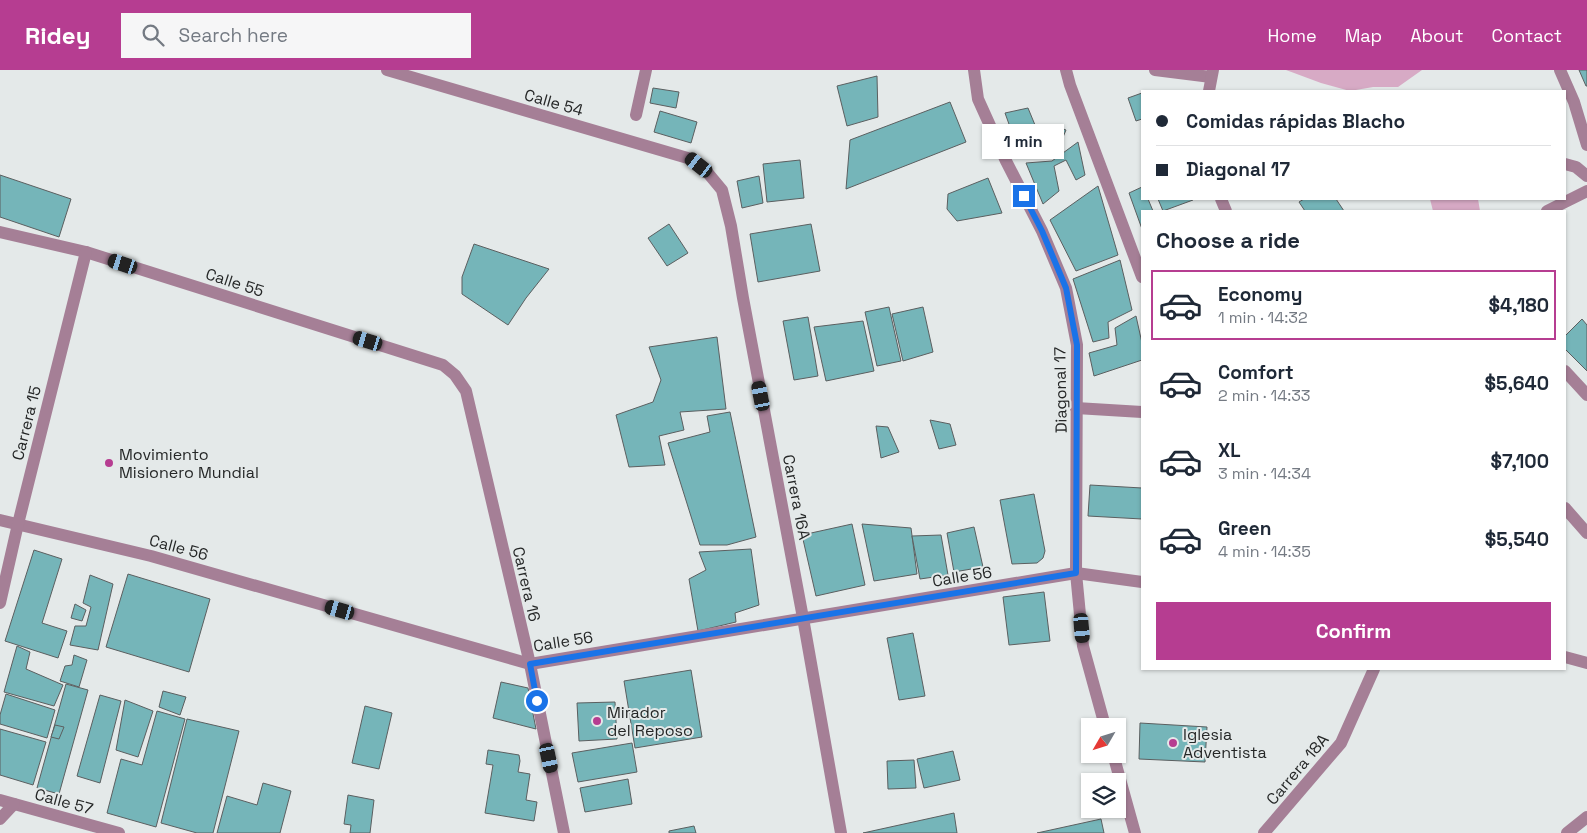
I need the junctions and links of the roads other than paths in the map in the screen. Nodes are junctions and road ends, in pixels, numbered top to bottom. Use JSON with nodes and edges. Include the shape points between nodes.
{"nodes":[{"id":1,"x":387,"y":70,"type":"edge"},
{"id":2,"x":646,"y":70,"type":"edge"},
{"id":3,"x":974,"y":70,"type":"edge"},
{"id":4,"x":1066,"y":70,"type":"edge"},
{"id":5,"x":1154,"y":70,"type":"edge"},
{"id":6,"x":1560,"y":70,"type":"edge"},
{"id":7,"x":1212,"y":74,"type":"edge"},
{"id":8,"x":1209,"y":90,"type":"edge"},
{"id":9,"x":636,"y":115,"type":"dead end"},
{"id":10,"x":1587,"y":145,"type":"edge"},
{"id":11,"x":1566,"y":164,"type":"edge"},
{"id":12,"x":707,"y":172,"type":"joint"},
{"id":13,"x":1587,"y":176,"type":"edge"},
{"id":14,"x":1587,"y":191,"type":"edge"},
{"id":15,"x":1549,"y":210,"type":"edge"},
{"id":16,"x":0,"y":232,"type":"edge"},
{"id":17,"x":86,"y":252,"type":"junction"},
{"id":18,"x":1141,"y":274,"type":"edge"},
{"id":19,"x":1566,"y":371,"type":"edge"},
{"id":20,"x":455,"y":374,"type":"joint"},
{"id":21,"x":1587,"y":395,"type":"edge"},
{"id":22,"x":1076,"y":408,"type":"junction"},
{"id":23,"x":1141,"y":412,"type":"edge"},
{"id":24,"x":1566,"y":509,"type":"edge"},
{"id":25,"x":0,"y":520,"type":"edge"},
{"id":26,"x":18,"y":524,"type":"junction"},
{"id":27,"x":1587,"y":533,"type":"edge"},
{"id":28,"x":1076,"y":573,"type":"junction"},
{"id":29,"x":1141,"y":582,"type":"edge"},
{"id":30,"x":0,"y":603,"type":"edge"},
{"id":31,"x":804,"y":618,"type":"junction"},
{"id":32,"x":1566,"y":657,"type":"edge"},
{"id":33,"x":1587,"y":662,"type":"edge"},
{"id":34,"x":530,"y":664,"type":"junction"},
{"id":35,"x":1374,"y":670,"type":"edge"},
{"id":36,"x":1103,"y":718,"type":"edge"},
{"id":37,"x":1116,"y":763,"type":"edge"},
{"id":38,"x":0,"y":800,"type":"edge"},
{"id":39,"x":14,"y":804,"type":"junction"},
{"id":40,"x":1587,"y":817,"type":"edge"},
{"id":41,"x":0,"y":819,"type":"edge"},
{"id":42,"x":120,"y":833,"type":"edge"},
{"id":43,"x":564,"y":833,"type":"edge"},
{"id":44,"x":841,"y":833,"type":"edge"},
{"id":45,"x":1135,"y":833,"type":"edge"},
{"id":46,"x":1264,"y":833,"type":"edge"},
{"id":47,"x":1567,"y":833,"type":"edge"}],
"edges":[{"from":1,"to":12,"type":"street","name":"Calle 54","via":[[691,159]]},
{"from":2,"to":9,"type":"street"},
{"from":3,"to":22,"type":"street","name":"Diagonal 17","via":[[978,99],[1066,288],[1077,345]]},
{"from":4,"to":18,"type":"street"},
{"from":5,"to":7,"type":"street"},
{"from":6,"to":10,"type":"street"},
{"from":7,"to":8,"type":"street"},
{"from":11,"to":13,"type":"street"},
{"from":12,"to":31,"type":"street","name":"Carrera 16A","via":[[722,190],[731,226]]},
{"from":14,"to":15,"type":"street"},
{"from":16,"to":17,"type":"street","name":"Calle 55"},
{"from":17,"to":20,"type":"street","name":"Calle 55","via":[[443,365]]},
{"from":17,"to":26,"type":"street","name":"Carrera 15"},
{"from":19,"to":21,"type":"street"},
{"from":20,"to":34,"type":"street","name":"Carrera 16","via":[[466,391]]},
{"from":22,"to":23,"type":"street"},
{"from":22,"to":28,"type":"street","name":"Diagonal 17"},
{"from":24,"to":27,"type":"street"},
{"from":25,"to":26,"type":"street","name":"Calle 56"},
{"from":26,"to":30,"type":"street","name":"Carrera 15"},
{"from":26,"to":34,"type":"street","name":"Calle 56","via":[[151,556]]},
{"from":28,"to":29,"type":"street","name":"Calle 56"},
{"from":28,"to":31,"type":"street","name":"Calle 56"},
{"from":28,"to":36,"type":"street","name":"Diagonal 17","via":[[1083,646]]},
{"from":31,"to":34,"type":"street","name":"Calle 56"},
{"from":31,"to":44,"type":"street","name":"Carrera 16A"},
{"from":32,"to":33,"type":"street"},
{"from":34,"to":43,"type":"street","name":"Carrera 16"},
{"from":35,"to":46,"type":"street","name":"Carrera 18A","via":[[1340,743]]},
{"from":37,"to":45,"type":"street"},
{"from":38,"to":39,"type":"street","name":"Calle 57"},
{"from":39,"to":41,"type":"street"},
{"from":39,"to":42,"type":"street","name":"Calle 57"},
{"from":40,"to":47,"type":"street"}]}
